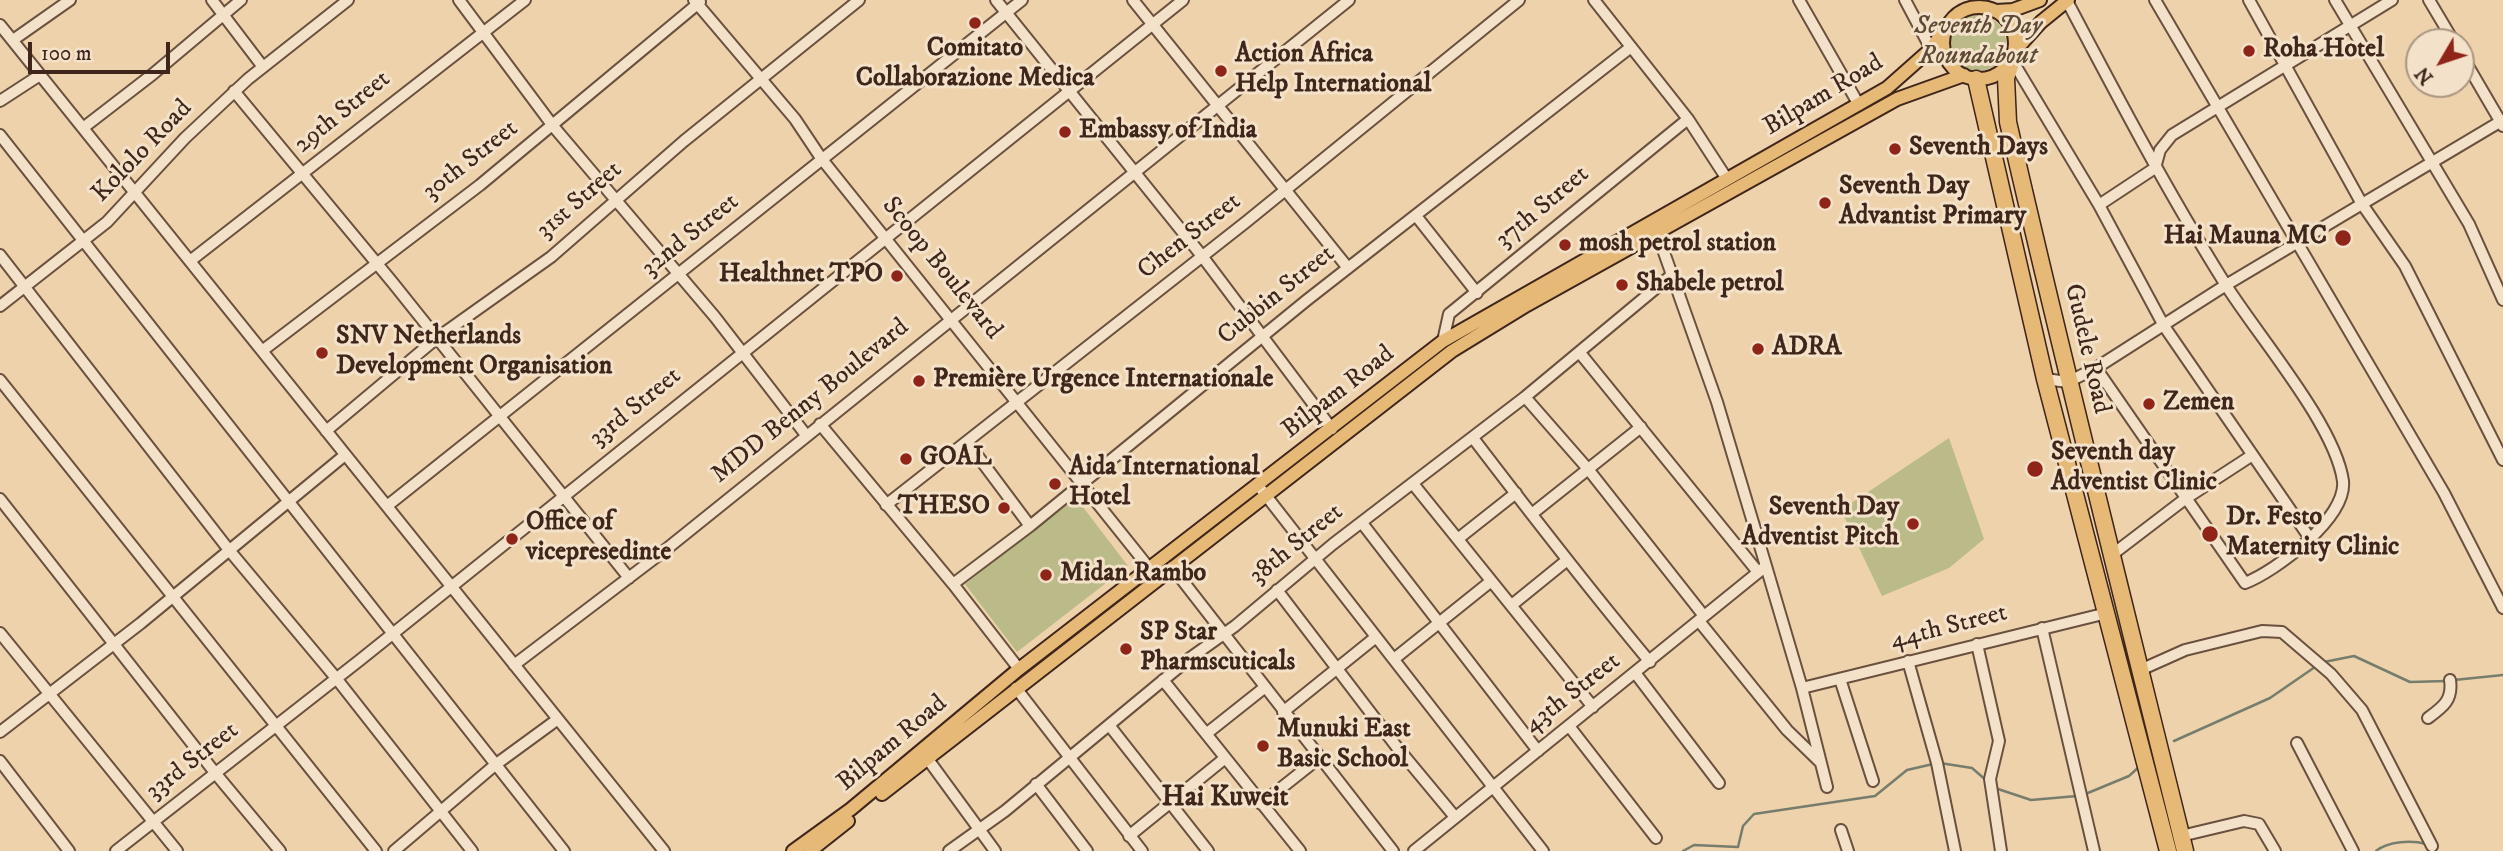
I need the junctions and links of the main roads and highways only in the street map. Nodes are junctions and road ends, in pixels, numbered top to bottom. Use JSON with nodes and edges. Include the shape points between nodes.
{"nodes":[{"id":1,"x":1954,"y":0,"type":"edge"},
{"id":2,"x":2040,"y":0,"type":"edge"},
{"id":3,"x":2067,"y":0,"type":"edge"},
{"id":4,"x":1991,"y":7,"type":"edge"},
{"id":5,"x":1949,"y":23,"type":"junction"},
{"id":6,"x":2012,"y":56,"type":"junction"},
{"id":7,"x":1970,"y":77,"type":"junction"},
{"id":8,"x":1655,"y":226,"type":"junction"},
{"id":9,"x":1261,"y":489,"type":"junction"},
{"id":10,"x":2183,"y":844,"type":"edge"},
{"id":11,"x":793,"y":851,"type":"edge"},
{"id":12,"x":810,"y":851,"type":"edge"},
{"id":13,"x":2168,"y":851,"type":"edge"}],
"edges":[{"from":1,"to":5,"type":"main road"},
{"from":2,"to":4,"type":"main road","via":[[2013,10]]},
{"from":3,"to":6,"type":"main road"},
{"from":4,"to":5,"type":"main road","via":[[1974,7]]},
{"from":4,"to":6,"type":"main road","via":[[2012,29]]},
{"from":5,"to":7,"type":"main road","via":[[1943,40],[1945,54],[1952,66]]},
{"from":5,"to":8,"type":"main road","name":"Bilpam Road","via":[[1906,74]]},
{"from":6,"to":7,"type":"main road","via":[[1998,73]]},
{"from":6,"to":10,"type":"highway","name":"Gudele Road","via":[[2006,78],[2008,122]]},
{"from":7,"to":8,"type":"main road","name":"Bilpam Road","via":[[1897,99]]},
{"from":7,"to":13,"type":"highway","name":"Gudele Road"},
{"from":8,"to":9,"type":"main road","name":"Bilpam Road","via":[[1452,351]]},
{"from":8,"to":9,"type":"main road","name":"Bilpam Road","via":[[1443,341]]},
{"from":9,"to":11,"type":"main road","name":"Bilpam Road","via":[[1019,669],[851,809]]},
{"from":9,"to":12,"type":"main road","name":"Bilpam Road","via":[[1172,567]]}]}
